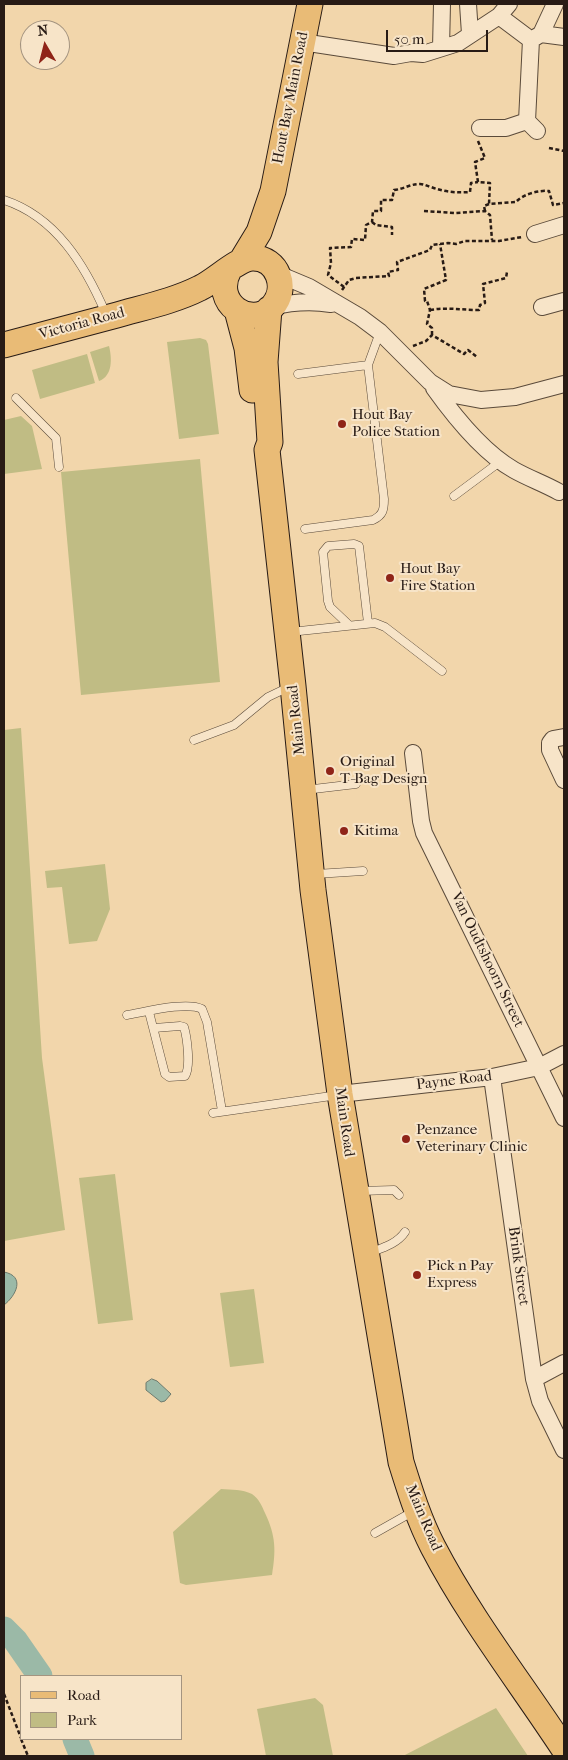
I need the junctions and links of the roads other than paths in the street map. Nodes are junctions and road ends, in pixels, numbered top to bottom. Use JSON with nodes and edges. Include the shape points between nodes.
{"nodes":[{"id":1,"x":310,"y":4,"type":"edge"},
{"id":2,"x":442,"y":4,"type":"edge"},
{"id":3,"x":468,"y":4,"type":"edge"},
{"id":4,"x":555,"y":4,"type":"edge"},
{"id":5,"x":504,"y":10,"type":"edge"},
{"id":6,"x":470,"y":34,"type":"junction"},
{"id":7,"x":536,"y":37,"type":"junction"},
{"id":8,"x":564,"y":37,"type":"edge"},
{"id":9,"x":302,"y":42,"type":"junction"},
{"id":10,"x":441,"y":48,"type":"junction"},
{"id":11,"x":480,"y":128,"type":"road end"},
{"id":12,"x":273,"y":191,"type":"junction"},
{"id":13,"x":4,"y":200,"type":"edge"},
{"id":14,"x":564,"y":226,"type":"edge"},
{"id":15,"x":535,"y":234,"type":"road end"},
{"id":16,"x":236,"y":265,"type":"junction"},
{"id":17,"x":275,"y":270,"type":"junction"},
{"id":18,"x":564,"y":301,"type":"edge"},
{"id":19,"x":161,"y":303,"type":"junction"},
{"id":20,"x":339,"y":306,"type":"junction"},
{"id":21,"x":542,"y":307,"type":"dead end"},
{"id":22,"x":235,"y":308,"type":"junction"},
{"id":23,"x":270,"y":308,"type":"junction"},
{"id":24,"x":107,"y":317,"type":"junction"},
{"id":25,"x":380,"y":332,"type":"junction"},
{"id":26,"x":4,"y":345,"type":"edge"},
{"id":27,"x":368,"y":365,"type":"junction"},
{"id":28,"x":298,"y":374,"type":"dead end"},
{"id":29,"x":430,"y":382,"type":"junction"},
{"id":30,"x":564,"y":384,"type":"edge"},
{"id":31,"x":16,"y":398,"type":"dead end"},
{"id":32,"x":267,"y":450,"type":"junction"},
{"id":33,"x":501,"y":461,"type":"junction"},
{"id":34,"x":60,"y":467,"type":"dead end"},
{"id":35,"x":559,"y":492,"type":"dead end"},
{"id":36,"x":454,"y":496,"type":"dead end"},
{"id":37,"x":305,"y":529,"type":"dead end"},
{"id":38,"x":368,"y":623,"type":"junction"},
{"id":39,"x":349,"y":625,"type":"junction"},
{"id":40,"x":287,"y":633,"type":"junction"},
{"id":41,"x":442,"y":671,"type":"dead end"},
{"id":42,"x":293,"y":686,"type":"junction"},
{"id":43,"x":564,"y":737,"type":"edge"},
{"id":44,"x":194,"y":740,"type":"dead end"},
{"id":45,"x":413,"y":753,"type":"dead end"},
{"id":46,"x":564,"y":780,"type":"edge"},
{"id":47,"x":356,"y":784,"type":"dead end"},
{"id":48,"x":303,"y":791,"type":"junction"},
{"id":49,"x":364,"y":871,"type":"dead end"},
{"id":50,"x":311,"y":874,"type":"junction"},
{"id":51,"x":149,"y":1012,"type":"junction"},
{"id":52,"x":127,"y":1015,"type":"dead end"},
{"id":53,"x":154,"y":1028,"type":"junction"},
{"id":54,"x":564,"y":1054,"type":"edge"},
{"id":55,"x":539,"y":1067,"type":"junction"},
{"id":56,"x":492,"y":1077,"type":"junction"},
{"id":57,"x":340,"y":1094,"type":"junction"},
{"id":58,"x":222,"y":1111,"type":"junction"},
{"id":59,"x":213,"y":1113,"type":"dead end"},
{"id":60,"x":564,"y":1118,"type":"edge"},
{"id":61,"x":355,"y":1191,"type":"junction"},
{"id":62,"x":399,"y":1195,"type":"dead end"},
{"id":63,"x":405,"y":1232,"type":"dead end"},
{"id":64,"x":366,"y":1255,"type":"junction"},
{"id":65,"x":564,"y":1363,"type":"edge"},
{"id":66,"x":534,"y":1379,"type":"junction"},
{"id":67,"x":564,"y":1450,"type":"edge"},
{"id":68,"x":416,"y":1510,"type":"junction"},
{"id":69,"x":375,"y":1533,"type":"dead end"},
{"id":70,"x":564,"y":1748,"type":"edge"}],
"edges":[{"from":1,"to":9,"type":"main road","name":"Hout Bay Main Road"},
{"from":2,"to":10,"type":"street"},
{"from":3,"to":6,"type":"street"},
{"from":4,"to":7,"type":"street"},
{"from":5,"to":6,"type":"street"},
{"from":5,"to":7,"type":"street"},
{"from":6,"to":10,"type":"street","via":[[458,43]]},
{"from":7,"to":8,"type":"street"},
{"from":7,"to":11,"type":"street","via":[[532,126]]},
{"from":9,"to":10,"type":"street","via":[[394,56],[423,54]]},
{"from":9,"to":12,"type":"main road","name":"Hout Bay Main Road"},
{"from":12,"to":16,"type":"main road","name":"Hout Bay Main Road","via":[[259,232]]},
{"from":12,"to":17,"type":"main road","name":"Hout Bay Main Road","via":[[271,234]]},
{"from":13,"to":24,"type":"lane","via":[[28,210],[58,234],[71,250]]},
{"from":14,"to":15,"type":"street"},
{"from":16,"to":17,"type":"main road","via":[[253,258],[264,260]]},
{"from":16,"to":19,"type":"main road","name":"Victoria Road","via":[[200,288]]},
{"from":16,"to":22,"type":"main road","via":[[224,285],[228,300]]},
{"from":17,"to":20,"type":"street"},
{"from":17,"to":23,"type":"main road","via":[[281,285],[279,297]]},
{"from":18,"to":21,"type":"street"},
{"from":19,"to":22,"type":"main road","name":"Victoria Road"},
{"from":19,"to":24,"type":"main road","name":"Victoria Road"},
{"from":20,"to":23,"type":"street","via":[[292,302]]},
{"from":20,"to":25,"type":"street"},
{"from":22,"to":23,"type":"main road","name":"Victoria Road","via":[[247,314],[259,314]]},
{"from":22,"to":32,"type":"main road","name":"Main Road","via":[[247,348],[256,422],[261,442]]},
{"from":23,"to":32,"type":"main road","name":"Main Road","via":[[266,362],[270,442]]},
{"from":24,"to":26,"type":"main road","name":"Victoria Road"},
{"from":25,"to":27,"type":"lane"},
{"from":25,"to":29,"type":"street"},
{"from":27,"to":28,"type":"lane"},
{"from":27,"to":37,"type":"lane","via":[[384,499],[381,516],[373,520]]},
{"from":29,"to":30,"type":"street","via":[[449,394],[481,400],[515,397]]},
{"from":29,"to":33,"type":"street","via":[[456,418]]},
{"from":31,"to":34,"type":"lane","via":[[56,438]]},
{"from":32,"to":40,"type":"main road","name":"Main Road"},
{"from":33,"to":35,"type":"street"},
{"from":33,"to":36,"type":"lane"},
{"from":38,"to":39,"type":"lane"},
{"from":38,"to":39,"type":"lane","via":[[359,546],[328,546],[324,552],[326,597],[330,607]]},
{"from":38,"to":41,"type":"lane","via":[[385,627]]},
{"from":39,"to":40,"type":"lane"},
{"from":40,"to":42,"type":"main road","name":"Main Road"},
{"from":42,"to":44,"type":"lane","via":[[268,697],[234,725]]},
{"from":42,"to":48,"type":"main road","name":"Main Road"},
{"from":43,"to":46,"type":"street","via":[[550,742],[550,750]]},
{"from":45,"to":55,"type":"street","name":"Van Oudtshoorn Street","via":[[424,833]]},
{"from":47,"to":48,"type":"lane"},
{"from":48,"to":50,"type":"main road","name":"Main Road"},
{"from":49,"to":50,"type":"lane"},
{"from":50,"to":57,"type":"main road","name":"Main Road"},
{"from":51,"to":52,"type":"lane"},
{"from":51,"to":53,"type":"lane"},
{"from":51,"to":58,"type":"lane","via":[[194,1006],[202,1009]]},
{"from":53,"to":53,"type":"lane","via":[[165,1074],[169,1077],[185,1076],[188,1072],[185,1029],[180,1026]]},
{"from":54,"to":55,"type":"street","name":"Payne Road"},
{"from":55,"to":56,"type":"street","name":"Payne Road"},
{"from":55,"to":60,"type":"street","name":"Van Oudtshoorn Street"},
{"from":56,"to":57,"type":"street","name":"Payne Road"},
{"from":56,"to":66,"type":"street","name":"Brink Street"},
{"from":57,"to":58,"type":"lane"},
{"from":57,"to":61,"type":"main road","name":"Main Road"},
{"from":58,"to":59,"type":"lane"},
{"from":61,"to":62,"type":"lane","via":[[394,1190]]},
{"from":61,"to":64,"type":"main road","name":"Main Road"},
{"from":63,"to":64,"type":"lane","via":[[401,1238]]},
{"from":64,"to":68,"type":"main road","name":"Main Road","via":[[401,1462]]},
{"from":65,"to":66,"type":"street"},
{"from":66,"to":67,"type":"street","name":"Brink Street","via":[[540,1401]]},
{"from":68,"to":69,"type":"lane"},
{"from":68,"to":70,"type":"main road","name":"Main Road","via":[[465,1603]]}]}
